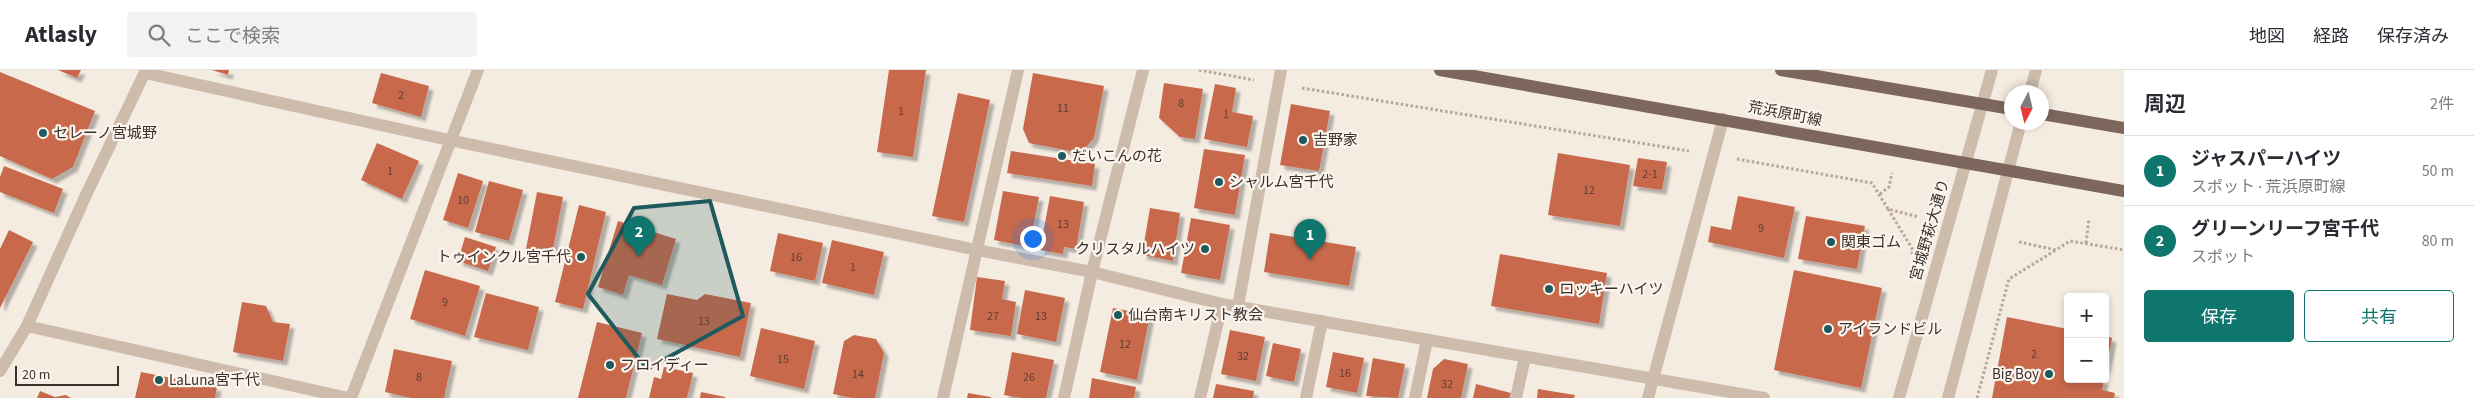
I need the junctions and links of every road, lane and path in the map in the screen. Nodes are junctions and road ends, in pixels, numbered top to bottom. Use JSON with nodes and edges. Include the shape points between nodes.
{"nodes":[{"id":1,"x":478,"y":70,"type":"edge"},
{"id":2,"x":1018,"y":70,"type":"edge"},
{"id":3,"x":1143,"y":70,"type":"edge"},
{"id":4,"x":1199,"y":70,"type":"edge"},
{"id":5,"x":1204,"y":70,"type":"edge"},
{"id":6,"x":1281,"y":70,"type":"edge"},
{"id":7,"x":1440,"y":70,"type":"edge"},
{"id":8,"x":1781,"y":70,"type":"edge"},
{"id":9,"x":1992,"y":70,"type":"edge"},
{"id":10,"x":2036,"y":70,"type":"edge"},
{"id":11,"x":146,"y":72,"type":"edge"},
{"id":12,"x":1280,"y":84,"type":"junction"},
{"id":13,"x":2032,"y":85,"type":"edge"},
{"id":14,"x":1982,"y":104,"type":"junction"},
{"id":15,"x":2004,"y":108,"type":"edge"},
{"id":16,"x":2049,"y":115,"type":"edge"},
{"id":17,"x":1723,"y":119,"type":"junction"},
{"id":18,"x":2124,"y":128,"type":"edge"},
{"id":19,"x":2020,"y":130,"type":"edge"},
{"id":20,"x":449,"y":140,"type":"junction"},
{"id":21,"x":1713,"y":155,"type":"junction"},
{"id":22,"x":1966,"y":163,"type":"junction"},
{"id":23,"x":2008,"y":171,"type":"junction"},
{"id":24,"x":1892,"y":173,"type":"dead end"},
{"id":25,"x":2124,"y":191,"type":"edge"},
{"id":26,"x":1880,"y":194,"type":"junction"},
{"id":27,"x":1888,"y":209,"type":"junction"},
{"id":28,"x":1919,"y":217,"type":"dead end"},
{"id":29,"x":2089,"y":219,"type":"dead end"},
{"id":30,"x":2019,"y":242,"type":"dead end"},
{"id":31,"x":2086,"y":244,"type":"junction"},
{"id":32,"x":976,"y":250,"type":"junction"},
{"id":33,"x":2056,"y":250,"type":"junction"},
{"id":34,"x":2124,"y":250,"type":"edge"},
{"id":35,"x":1911,"y":259,"type":"dead end"},
{"id":36,"x":1092,"y":272,"type":"junction"},
{"id":37,"x":1222,"y":304,"type":"junction"},
{"id":38,"x":1238,"y":306,"type":"junction"},
{"id":39,"x":1322,"y":321,"type":"junction"},
{"id":40,"x":27,"y":326,"type":"junction"},
{"id":41,"x":1427,"y":340,"type":"junction"},
{"id":42,"x":1525,"y":357,"type":"junction"},
{"id":43,"x":0,"y":371,"type":"edge"},
{"id":44,"x":1653,"y":380,"type":"junction"},
{"id":45,"x":350,"y":398,"type":"edge"},
{"id":46,"x":943,"y":398,"type":"edge"},
{"id":47,"x":1064,"y":398,"type":"edge"},
{"id":48,"x":1200,"y":398,"type":"edge"},
{"id":49,"x":1306,"y":398,"type":"edge"},
{"id":50,"x":1414,"y":398,"type":"edge"},
{"id":51,"x":1516,"y":398,"type":"edge"},
{"id":52,"x":1648,"y":398,"type":"edge"},
{"id":53,"x":1764,"y":398,"type":"edge"},
{"id":54,"x":1899,"y":398,"type":"edge"},
{"id":55,"x":1948,"y":398,"type":"edge"},
{"id":56,"x":1977,"y":398,"type":"edge"}],
"edges":[{"from":1,"to":20,"type":"street"},
{"from":2,"to":32,"type":"street"},
{"from":3,"to":36,"type":"street"},
{"from":4,"to":5,"type":"path"},
{"from":5,"to":12,"type":"path"},
{"from":6,"to":12,"type":"street"},
{"from":7,"to":17,"type":"main road","name":"荒浜原町線"},
{"from":8,"to":14,"type":"main road"},
{"from":9,"to":14,"type":"street","name":"宮城野萩大通り"},
{"from":10,"to":13,"type":"street"},
{"from":11,"to":20,"type":"street"},
{"from":11,"to":40,"type":"street"},
{"from":12,"to":21,"type":"path"},
{"from":12,"to":38,"type":"street"},
{"from":14,"to":15,"type":"main road"},
{"from":14,"to":22,"type":"street","name":"宮城野萩大通り"},
{"from":16,"to":18,"type":"main road"},
{"from":17,"to":21,"type":"street"},
{"from":17,"to":22,"type":"main road","name":"荒浜原町線"},
{"from":19,"to":23,"type":"street"},
{"from":20,"to":32,"type":"street"},
{"from":20,"to":45,"type":"street"},
{"from":21,"to":26,"type":"path","via":[[1872,183]]},
{"from":21,"to":44,"type":"street"},
{"from":22,"to":23,"type":"main road","name":"荒浜原町線"},
{"from":22,"to":54,"type":"street","name":"宮城野萩大通り"},
{"from":23,"to":25,"type":"main road","name":"荒浜原町線"},
{"from":23,"to":55,"type":"street"},
{"from":24,"to":26,"type":"path","via":[[1890,187]]},
{"from":26,"to":27,"type":"path"},
{"from":27,"to":28,"type":"path"},
{"from":27,"to":35,"type":"path","via":[[1913,250]]},
{"from":29,"to":31,"type":"path"},
{"from":30,"to":33,"type":"path"},
{"from":31,"to":33,"type":"path","via":[[2070,241]]},
{"from":31,"to":34,"type":"path"},
{"from":32,"to":36,"type":"street"},
{"from":32,"to":46,"type":"street"},
{"from":33,"to":56,"type":"path","via":[[2009,279]]},
{"from":36,"to":37,"type":"street"},
{"from":36,"to":47,"type":"street"},
{"from":37,"to":38,"type":"street"},
{"from":37,"to":48,"type":"street"},
{"from":38,"to":39,"type":"street"},
{"from":39,"to":41,"type":"street"},
{"from":39,"to":49,"type":"street"},
{"from":40,"to":43,"type":"street"},
{"from":40,"to":45,"type":"street"},
{"from":41,"to":42,"type":"street"},
{"from":41,"to":50,"type":"street"},
{"from":42,"to":44,"type":"street"},
{"from":42,"to":51,"type":"street"},
{"from":44,"to":52,"type":"street"},
{"from":44,"to":53,"type":"street"}]}
